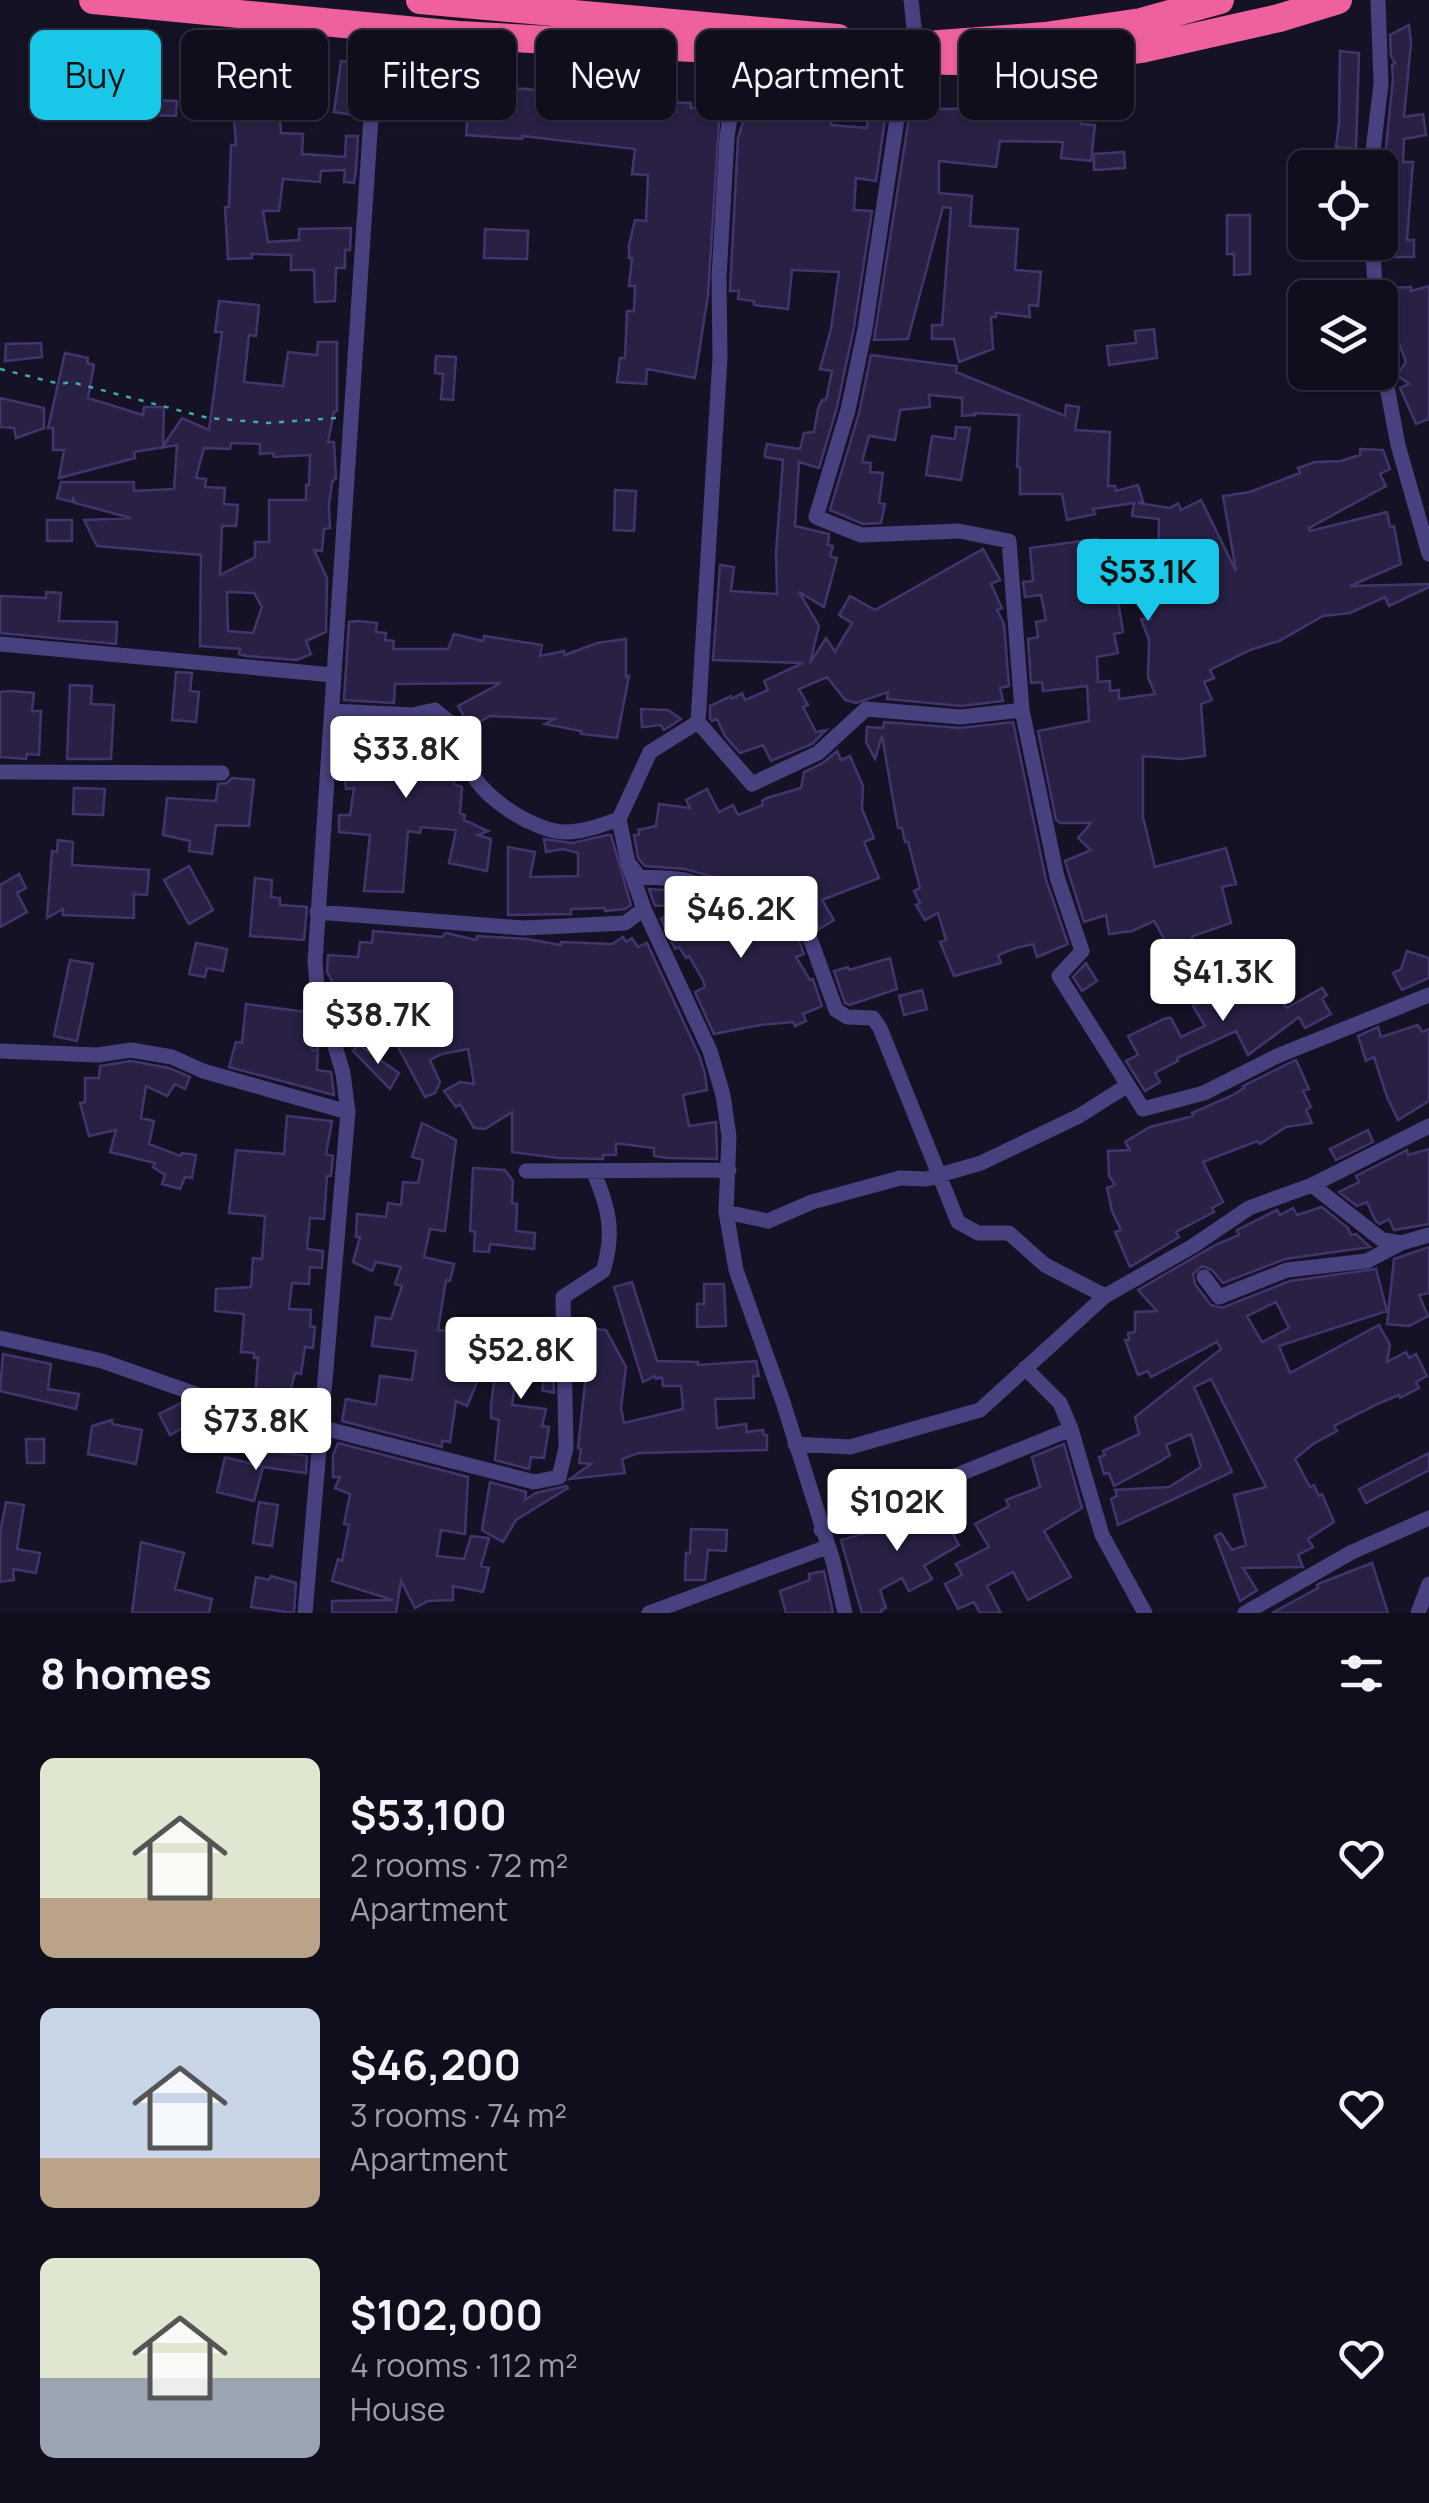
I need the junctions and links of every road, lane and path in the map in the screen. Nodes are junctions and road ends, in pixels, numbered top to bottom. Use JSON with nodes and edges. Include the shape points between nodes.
{"nodes":[{"id":1,"x":93,"y":0,"type":"edge"},
{"id":2,"x":420,"y":0,"type":"edge"},
{"id":3,"x":452,"y":0,"type":"edge"},
{"id":4,"x":912,"y":0,"type":"edge"},
{"id":5,"x":1220,"y":0,"type":"edge"},
{"id":6,"x":1338,"y":0,"type":"edge"},
{"id":7,"x":1378,"y":0,"type":"edge"},
{"id":8,"x":568,"y":6,"type":"edge"},
{"id":9,"x":377,"y":27,"type":"junction"},
{"id":10,"x":743,"y":30,"type":"edge"},
{"id":11,"x":911,"y":30,"type":"edge"},
{"id":12,"x":696,"y":48,"type":"edge"},
{"id":13,"x":939,"y":49,"type":"edge"},
{"id":14,"x":939,"y":55,"type":"edge"},
{"id":15,"x":730,"y":120,"type":"edge"},
{"id":16,"x":900,"y":120,"type":"edge"},
{"id":17,"x":1373,"y":150,"type":"edge"},
{"id":18,"x":0,"y":369,"type":"edge"},
{"id":19,"x":1388,"y":390,"type":"edge"},
{"id":20,"x":350,"y":417,"type":"junction"},
{"id":21,"x":1429,"y":554,"type":"edge"},
{"id":22,"x":0,"y":644,"type":"edge"},
{"id":23,"x":333,"y":675,"type":"junction"},
{"id":24,"x":1022,"y":710,"type":"junction"},
{"id":25,"x":332,"y":711,"type":"junction"},
{"id":26,"x":698,"y":722,"type":"junction"},
{"id":27,"x":0,"y":772,"type":"edge"},
{"id":28,"x":222,"y":773,"type":"dead end"},
{"id":29,"x":620,"y":819,"type":"junction"},
{"id":30,"x":628,"y":863,"type":"junction"},
{"id":31,"x":644,"y":909,"type":"junction"},
{"id":32,"x":317,"y":912,"type":"junction"},
{"id":33,"x":1429,"y":996,"type":"edge"},
{"id":34,"x":0,"y":1051,"type":"edge"},
{"id":35,"x":1128,"y":1085,"type":"junction"},
{"id":36,"x":348,"y":1112,"type":"junction"},
{"id":37,"x":1429,"y":1126,"type":"edge"},
{"id":38,"x":730,"y":1170,"type":"junction"},
{"id":39,"x":526,"y":1171,"type":"dead end"},
{"id":40,"x":593,"y":1171,"type":"junction"},
{"id":41,"x":938,"y":1176,"type":"junction"},
{"id":42,"x":1312,"y":1185,"type":"junction"},
{"id":43,"x":726,"y":1212,"type":"junction"},
{"id":44,"x":1429,"y":1235,"type":"edge"},
{"id":45,"x":1401,"y":1243,"type":"junction"},
{"id":46,"x":1204,"y":1277,"type":"dead end"},
{"id":47,"x":1105,"y":1296,"type":"junction"},
{"id":48,"x":0,"y":1338,"type":"edge"},
{"id":49,"x":1026,"y":1368,"type":"junction"},
{"id":50,"x":320,"y":1428,"type":"junction"},
{"id":51,"x":1071,"y":1429,"type":"junction"},
{"id":52,"x":795,"y":1444,"type":"junction"},
{"id":53,"x":1429,"y":1518,"type":"edge"},
{"id":54,"x":822,"y":1530,"type":"junction"},
{"id":55,"x":827,"y":1546,"type":"junction"},
{"id":56,"x":1429,"y":1584,"type":"edge"},
{"id":57,"x":305,"y":1613,"type":"edge"},
{"id":58,"x":649,"y":1613,"type":"edge"},
{"id":59,"x":845,"y":1613,"type":"edge"},
{"id":60,"x":1146,"y":1613,"type":"edge"},
{"id":61,"x":1245,"y":1613,"type":"edge"},
{"id":62,"x":1418,"y":1613,"type":"edge"}],
"edges":[{"from":1,"to":9,"type":"highway"},
{"from":2,"to":3,"type":"highway"},
{"from":3,"to":8,"type":"highway"},
{"from":4,"to":11,"type":"street"},
{"from":5,"to":13,"type":"highway","via":[[1141,22]]},
{"from":6,"to":14,"type":"highway","via":[[1158,45],[1048,63]]},
{"from":7,"to":17,"type":"street","via":[[1381,84]]},
{"from":8,"to":10,"type":"highway"},
{"from":9,"to":12,"type":"highway"},
{"from":9,"to":20,"type":"street"},
{"from":15,"to":26,"type":"street"},
{"from":16,"to":24,"type":"street","via":[[848,410],[816,517],[861,536],[958,531],[1008,541]]},
{"from":18,"to":20,"type":"path","via":[[208,418],[268,423]]},
{"from":19,"to":21,"type":"street"},
{"from":20,"to":23,"type":"street"},
{"from":22,"to":23,"type":"street"},
{"from":23,"to":25,"type":"street"},
{"from":24,"to":26,"type":"street","via":[[960,717],[866,709],[818,753],[752,784]]},
{"from":24,"to":35,"type":"street","via":[[1057,877],[1082,951],[1058,976]]},
{"from":25,"to":29,"type":"street","via":[[435,710],[461,734],[470,770],[500,804],[562,832]]},
{"from":25,"to":32,"type":"street"},
{"from":26,"to":29,"type":"street","via":[[650,752]]},
{"from":27,"to":28,"type":"street"},
{"from":29,"to":30,"type":"street"},
{"from":30,"to":31,"type":"street"},
{"from":30,"to":41,"type":"street","via":[[639,877],[686,880],[738,898],[777,893],[794,909],[811,935],[836,1010],[873,1018],[880,1028]]},
{"from":31,"to":32,"type":"street","via":[[624,923],[524,928]]},
{"from":31,"to":38,"type":"street","via":[[710,1051],[723,1095]]},
{"from":32,"to":36,"type":"street","via":[[317,986],[336,1041]]},
{"from":33,"to":35,"type":"street","via":[[1204,1092],[1143,1109]]},
{"from":34,"to":36,"type":"street","via":[[131,1050],[172,1057]]},
{"from":35,"to":41,"type":"street","via":[[1080,1116]]},
{"from":36,"to":50,"type":"street"},
{"from":37,"to":42,"type":"street"},
{"from":38,"to":40,"type":"street"},
{"from":38,"to":43,"type":"street"},
{"from":39,"to":40,"type":"street"},
{"from":40,"to":50,"type":"street","via":[[605,1197],[612,1244],[604,1272],[563,1297],[566,1448],[559,1477],[534,1482]]},
{"from":41,"to":43,"type":"street","via":[[900,1178],[768,1221]]},
{"from":41,"to":47,"type":"street","via":[[966,1228],[1009,1233],[1044,1265]]},
{"from":42,"to":45,"type":"street","via":[[1381,1239]]},
{"from":42,"to":47,"type":"street","via":[[1249,1208]]},
{"from":43,"to":52,"type":"street","via":[[736,1270]]},
{"from":44,"to":45,"type":"street"},
{"from":45,"to":46,"type":"street","via":[[1367,1261],[1287,1270],[1220,1297]]},
{"from":47,"to":49,"type":"street"},
{"from":48,"to":50,"type":"street","via":[[102,1361]]},
{"from":49,"to":51,"type":"street","via":[[1060,1403]]},
{"from":49,"to":52,"type":"street","via":[[988,1406],[968,1416],[850,1447]]},
{"from":50,"to":57,"type":"street"},
{"from":51,"to":54,"type":"street"},
{"from":51,"to":60,"type":"street","via":[[1102,1535]]},
{"from":52,"to":54,"type":"street"},
{"from":53,"to":61,"type":"street","via":[[1352,1552]]},
{"from":54,"to":55,"type":"street"},
{"from":55,"to":58,"type":"street"},
{"from":55,"to":59,"type":"street"},
{"from":56,"to":62,"type":"street"}]}
